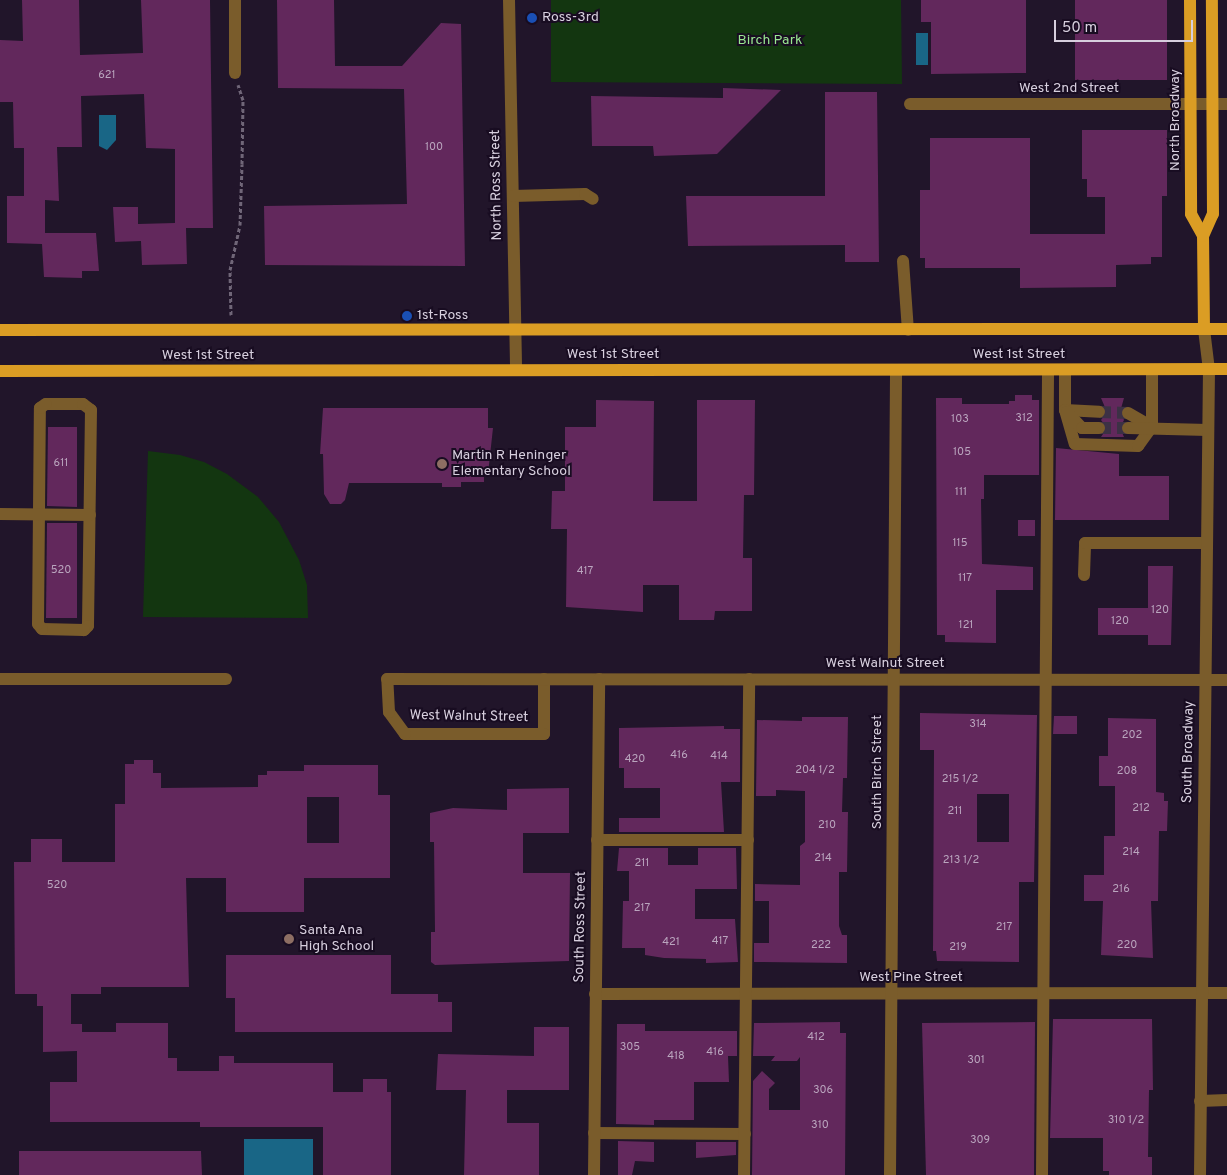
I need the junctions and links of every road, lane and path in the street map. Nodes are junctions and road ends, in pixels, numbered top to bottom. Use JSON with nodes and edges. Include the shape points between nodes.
{"nodes":[{"id":1,"x":235,"y":0,"type":"edge"},
{"id":2,"x":510,"y":0,"type":"edge"},
{"id":3,"x":1190,"y":0,"type":"edge"},
{"id":4,"x":1212,"y":0,"type":"edge"},
{"id":5,"x":235,"y":73,"type":"joint"},
{"id":6,"x":910,"y":104,"type":"dead end"},
{"id":7,"x":1191,"y":104,"type":"junction"},
{"id":8,"x":1212,"y":104,"type":"junction"},
{"id":9,"x":1227,"y":104,"type":"edge"},
{"id":10,"x":512,"y":196,"type":"junction"},
{"id":11,"x":592,"y":199,"type":"dead end"},
{"id":12,"x":1203,"y":236,"type":"junction"},
{"id":13,"x":903,"y":261,"type":"dead end"},
{"id":14,"x":1204,"y":329,"type":"junction"},
{"id":15,"x":1227,"y":329,"type":"edge"},
{"id":16,"x":0,"y":330,"type":"edge"},
{"id":17,"x":231,"y":330,"type":"junction"},
{"id":18,"x":908,"y":330,"type":"junction"},
{"id":19,"x":515,"y":331,"type":"junction"},
{"id":20,"x":1227,"y":369,"type":"edge"},
{"id":21,"x":516,"y":370,"type":"junction"},
{"id":22,"x":896,"y":370,"type":"junction"},
{"id":23,"x":1048,"y":370,"type":"junction"},
{"id":24,"x":1065,"y":370,"type":"junction"},
{"id":25,"x":1152,"y":370,"type":"junction"},
{"id":26,"x":1209,"y":370,"type":"junction"},
{"id":27,"x":0,"y":371,"type":"edge"},
{"id":28,"x":1065,"y":410,"type":"junction"},
{"id":29,"x":1099,"y":412,"type":"tunnel mouth"},
{"id":30,"x":1128,"y":413,"type":"tunnel mouth"},
{"id":31,"x":1100,"y":428,"type":"tunnel mouth"},
{"id":32,"x":1128,"y":428,"type":"tunnel mouth"},
{"id":33,"x":1152,"y":428,"type":"junction"},
{"id":34,"x":1208,"y":430,"type":"junction"},
{"id":35,"x":0,"y":514,"type":"edge"},
{"id":36,"x":39,"y":514,"type":"junction"},
{"id":37,"x":90,"y":515,"type":"junction"},
{"id":38,"x":1207,"y":543,"type":"junction"},
{"id":39,"x":1084,"y":575,"type":"dead end"},
{"id":40,"x":0,"y":679,"type":"edge"},
{"id":41,"x":226,"y":679,"type":"dead end"},
{"id":42,"x":544,"y":679,"type":"junction"},
{"id":43,"x":599,"y":679,"type":"junction"},
{"id":44,"x":749,"y":679,"type":"junction"},
{"id":45,"x":893,"y":679,"type":"junction"},
{"id":46,"x":1046,"y":680,"type":"junction"},
{"id":47,"x":1205,"y":680,"type":"junction"},
{"id":48,"x":1227,"y":680,"type":"edge"},
{"id":49,"x":597,"y":840,"type":"junction"},
{"id":50,"x":748,"y":840,"type":"junction"},
{"id":51,"x":1044,"y":993,"type":"junction"},
{"id":52,"x":1202,"y":993,"type":"junction"},
{"id":53,"x":1227,"y":993,"type":"edge"},
{"id":54,"x":595,"y":994,"type":"junction"},
{"id":55,"x":744,"y":994,"type":"junction"},
{"id":56,"x":891,"y":994,"type":"junction"},
{"id":57,"x":1200,"y":1100,"type":"junction"},
{"id":58,"x":1227,"y":1100,"type":"edge"},
{"id":59,"x":594,"y":1133,"type":"junction"},
{"id":60,"x":745,"y":1134,"type":"junction"},
{"id":61,"x":594,"y":1175,"type":"edge"},
{"id":62,"x":744,"y":1175,"type":"edge"},
{"id":63,"x":890,"y":1175,"type":"edge"},
{"id":64,"x":1042,"y":1175,"type":"edge"},
{"id":65,"x":1200,"y":1175,"type":"edge"}],
"edges":[{"from":1,"to":5,"type":"street"},
{"from":2,"to":10,"type":"street","name":"North Ross Street"},
{"from":3,"to":7,"type":"main road","name":"North Broadway"},
{"from":4,"to":8,"type":"main road","name":"North Broadway"},
{"from":5,"to":17,"type":"path","via":[[243,100],[240,225],[230,270]]},
{"from":6,"to":7,"type":"street","name":"West 2nd Street"},
{"from":7,"to":8,"type":"street","name":"West 2nd Street"},
{"from":7,"to":12,"type":"main road","name":"North Broadway","via":[[1191,214]]},
{"from":8,"to":9,"type":"street","name":"West 2nd Street"},
{"from":8,"to":12,"type":"main road","name":"North Broadway","via":[[1213,214]]},
{"from":10,"to":11,"type":"street","via":[[585,194]]},
{"from":10,"to":19,"type":"street","name":"North Ross Street"},
{"from":12,"to":14,"type":"main road","name":"North Broadway"},
{"from":13,"to":18,"type":"street"},
{"from":14,"to":15,"type":"main road","name":"West 1st Street"},
{"from":14,"to":18,"type":"main road","name":"West 1st Street"},
{"from":14,"to":26,"type":"street","name":"South Broadway"},
{"from":16,"to":17,"type":"main road","name":"West 1st Street"},
{"from":17,"to":19,"type":"main road","name":"West 1st Street"},
{"from":18,"to":19,"type":"main road","name":"West 1st Street"},
{"from":19,"to":21,"type":"street","name":"North Ross Street"},
{"from":20,"to":26,"type":"main road","name":"West 1st Street"},
{"from":21,"to":22,"type":"main road","name":"West 1st Street"},
{"from":21,"to":27,"type":"main road","name":"West 1st Street"},
{"from":22,"to":23,"type":"main road","name":"West 1st Street"},
{"from":22,"to":45,"type":"street","name":"South Birch Street"},
{"from":23,"to":24,"type":"main road","name":"West 1st Street"},
{"from":23,"to":46,"type":"street"},
{"from":24,"to":25,"type":"main road","name":"West 1st Street"},
{"from":24,"to":28,"type":"street"},
{"from":25,"to":26,"type":"main road","name":"West 1st Street"},
{"from":25,"to":33,"type":"street"},
{"from":26,"to":34,"type":"street","name":"South Broadway"},
{"from":28,"to":29,"type":"street"},
{"from":28,"to":31,"type":"street","via":[[1082,428]]},
{"from":28,"to":33,"type":"street","via":[[1075,444],[1138,446]]},
{"from":30,"to":33,"type":"street"},
{"from":32,"to":33,"type":"street"},
{"from":33,"to":34,"type":"street"},
{"from":34,"to":38,"type":"street","name":"South Broadway"},
{"from":35,"to":36,"type":"street"},
{"from":36,"to":37,"type":"street"},
{"from":36,"to":37,"type":"street","via":[[40,408],[46,404],[82,404],[91,410]]},
{"from":36,"to":37,"type":"street","via":[[38,624],[42,629],[84,630],[88,626]]},
{"from":38,"to":39,"type":"street","via":[[1085,543]]},
{"from":38,"to":47,"type":"street","name":"South Broadway"},
{"from":40,"to":41,"type":"street"},
{"from":42,"to":42,"type":"street","name":"West Walnut Street","via":[[387,679],[388,712],[405,734],[544,734]]},
{"from":42,"to":43,"type":"street","name":"West Walnut Street"},
{"from":43,"to":44,"type":"street","name":"West Walnut Street"},
{"from":43,"to":49,"type":"street","name":"South Ross Street"},
{"from":44,"to":45,"type":"street","name":"West Walnut Street"},
{"from":44,"to":50,"type":"street"},
{"from":45,"to":46,"type":"street","name":"West Walnut Street"},
{"from":45,"to":56,"type":"street","name":"South Birch Street"},
{"from":46,"to":47,"type":"street","name":"West Walnut Street"},
{"from":46,"to":51,"type":"street"},
{"from":47,"to":48,"type":"street","name":"West Walnut Street"},
{"from":47,"to":52,"type":"street","name":"South Broadway"},
{"from":49,"to":50,"type":"street"},
{"from":49,"to":54,"type":"street","name":"South Ross Street"},
{"from":50,"to":55,"type":"street"},
{"from":51,"to":52,"type":"street","name":"West Pine Street"},
{"from":51,"to":56,"type":"street","name":"West Pine Street"},
{"from":51,"to":64,"type":"street"},
{"from":52,"to":53,"type":"street","name":"West Pine Street"},
{"from":52,"to":57,"type":"street","name":"South Broadway"},
{"from":54,"to":55,"type":"street","name":"West Pine Street"},
{"from":54,"to":59,"type":"street","name":"South Ross Street"},
{"from":55,"to":56,"type":"street","name":"West Pine Street"},
{"from":55,"to":60,"type":"street"},
{"from":56,"to":63,"type":"street","name":"South Birch Street"},
{"from":57,"to":58,"type":"street"},
{"from":57,"to":65,"type":"street","name":"South Broadway"},
{"from":59,"to":60,"type":"street"},
{"from":59,"to":61,"type":"street","name":"South Ross Street"},
{"from":60,"to":62,"type":"street"}]}
